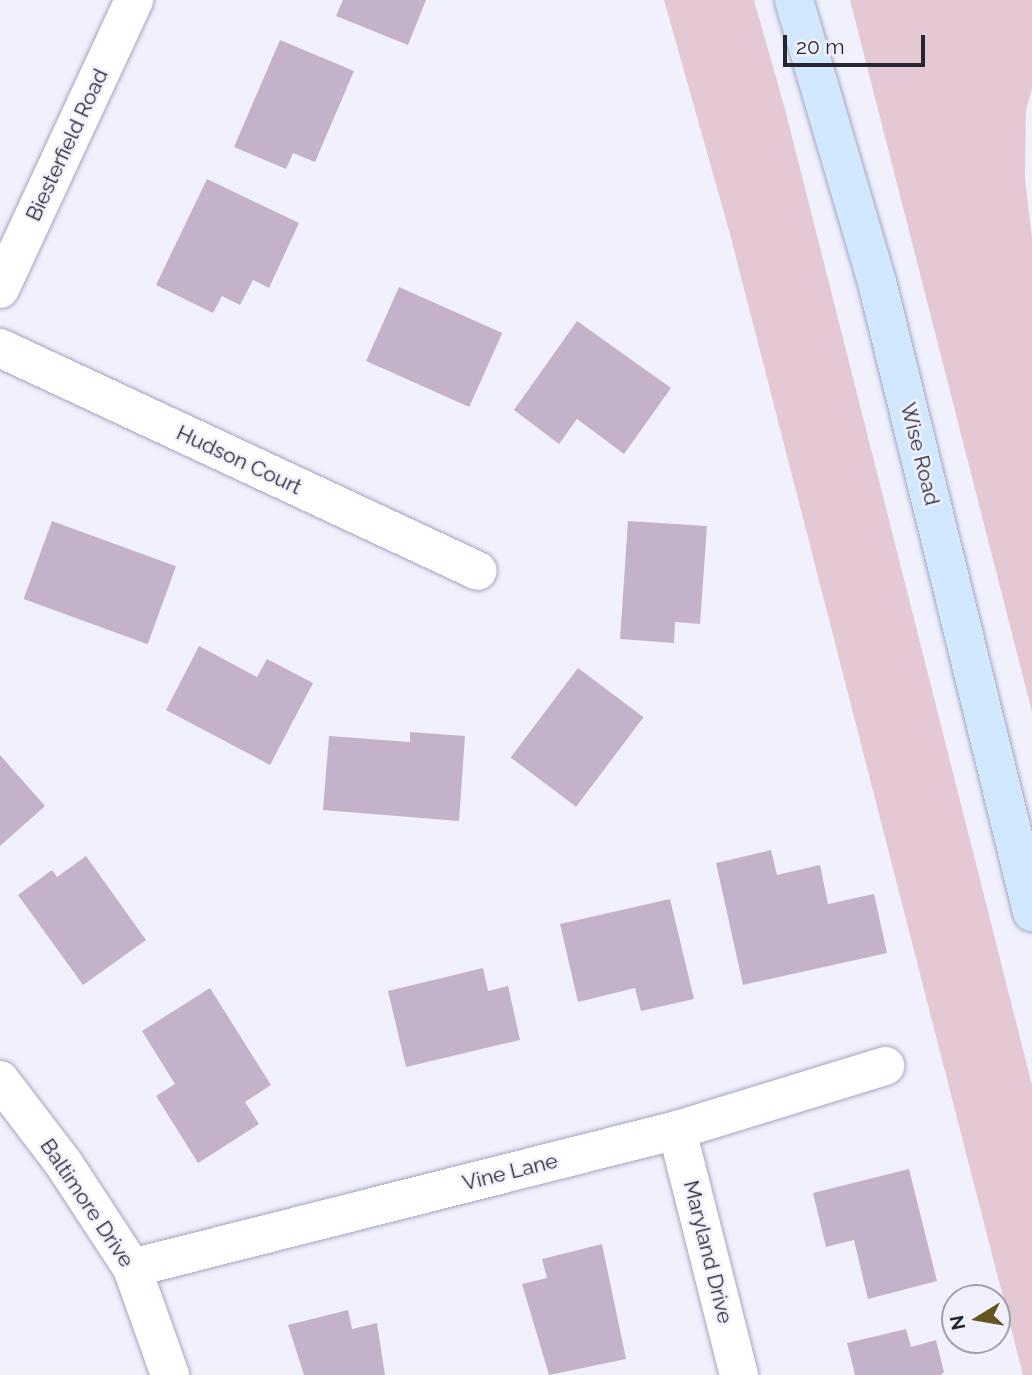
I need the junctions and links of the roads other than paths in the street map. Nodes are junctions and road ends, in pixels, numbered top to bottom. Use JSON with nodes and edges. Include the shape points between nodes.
{"nodes":[{"id":1,"x":134,"y":0,"type":"edge"},
{"id":2,"x":794,"y":0,"type":"edge"},
{"id":3,"x":0,"y":289,"type":"edge"},
{"id":4,"x":0,"y":348,"type":"edge"},
{"id":5,"x":478,"y":571,"type":"dead end"},
{"id":6,"x":1032,"y":912,"type":"edge"},
{"id":7,"x":885,"y":1066,"type":"dead end"},
{"id":8,"x":0,"y":1080,"type":"edge"},
{"id":9,"x":677,"y":1129,"type":"junction"},
{"id":10,"x":132,"y":1268,"type":"junction"},
{"id":11,"x":170,"y":1375,"type":"edge"},
{"id":12,"x":739,"y":1375,"type":"edge"}],
"edges":[{"from":1,"to":3,"type":"street","name":"Biesterfield Road"},
{"from":2,"to":6,"type":"street","name":"Wise Road","via":[[877,282]]},
{"from":4,"to":5,"type":"street","name":"Hudson Court"},
{"from":7,"to":9,"type":"street","name":"Vine Lane"},
{"from":8,"to":10,"type":"street","name":"Baltimore Drive","via":[[64,1164]]},
{"from":9,"to":10,"type":"street","name":"Vine Lane"},
{"from":9,"to":12,"type":"street","name":"Maryland Drive"},
{"from":10,"to":11,"type":"street","name":"Baltimore Drive"}]}
